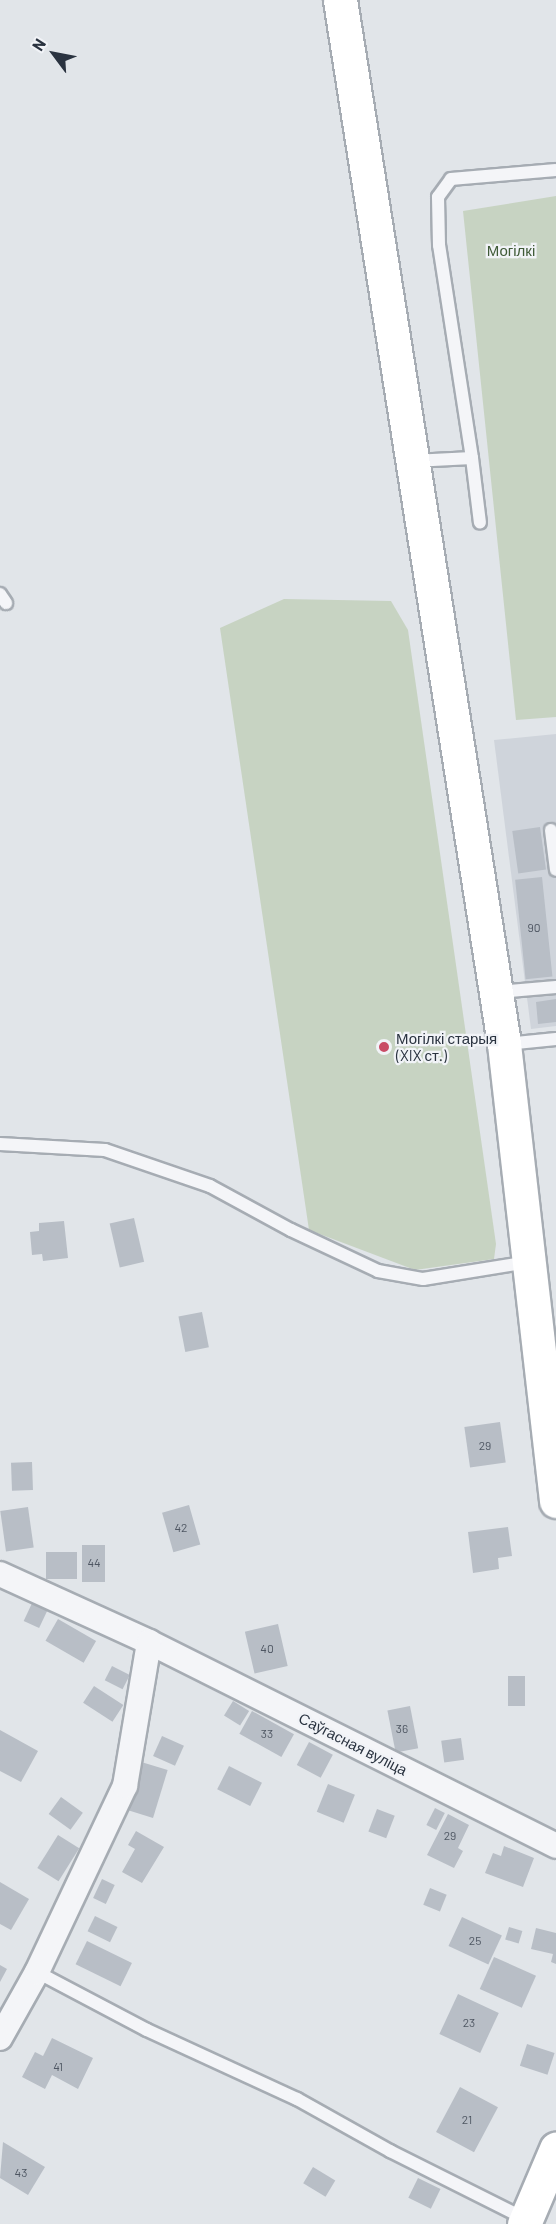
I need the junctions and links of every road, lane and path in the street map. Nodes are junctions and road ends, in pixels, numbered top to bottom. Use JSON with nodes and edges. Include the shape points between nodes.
{"nodes":[{"id":1,"x":340,"y":0,"type":"edge"},
{"id":2,"x":556,"y":170,"type":"edge"},
{"id":3,"x":472,"y":458,"type":"junction"},
{"id":4,"x":411,"y":461,"type":"junction"},
{"id":5,"x":480,"y":523,"type":"dead end"},
{"id":6,"x":551,"y":830,"type":"dead end"},
{"id":7,"x":556,"y":870,"type":"edge"},
{"id":8,"x":556,"y":987,"type":"edge"},
{"id":9,"x":497,"y":992,"type":"junction"},
{"id":10,"x":556,"y":1039,"type":"edge"},
{"id":11,"x":504,"y":1044,"type":"junction"},
{"id":12,"x":0,"y":1144,"type":"edge"},
{"id":13,"x":530,"y":1262,"type":"junction"},
{"id":14,"x":555,"y":1488,"type":"edge"},
{"id":15,"x":0,"y":1574,"type":"edge"},
{"id":16,"x":149,"y":1642,"type":"junction"},
{"id":17,"x":556,"y":1846,"type":"edge"},
{"id":18,"x":37,"y":1972,"type":"junction"},
{"id":19,"x":0,"y":2038,"type":"edge"},
{"id":20,"x":556,"y":2149,"type":"edge"},
{"id":21,"x":525,"y":2221,"type":"edge"}],
"edges":[{"from":1,"to":4,"type":"main road"},
{"from":2,"to":3,"type":"lane","via":[[451,179],[438,197],[439,245]]},
{"from":3,"to":4,"type":"lane"},
{"from":3,"to":5,"type":"lane"},
{"from":4,"to":9,"type":"main road"},
{"from":6,"to":7,"type":"lane"},
{"from":8,"to":9,"type":"lane"},
{"from":9,"to":11,"type":"main road"},
{"from":10,"to":11,"type":"lane"},
{"from":11,"to":13,"type":"main road"},
{"from":12,"to":13,"type":"lane","via":[[105,1150],[210,1186],[378,1271],[423,1279]]},
{"from":13,"to":14,"type":"main road"},
{"from":15,"to":16,"type":"street","name":"Саўгасная вуліца"},
{"from":16,"to":17,"type":"street","name":"Саўгасная вуліца"},
{"from":16,"to":18,"type":"street","via":[[125,1786]]},
{"from":18,"to":19,"type":"street"},
{"from":18,"to":21,"type":"lane","via":[[147,2030],[297,2099]]},
{"from":20,"to":21,"type":"main road"}]}
